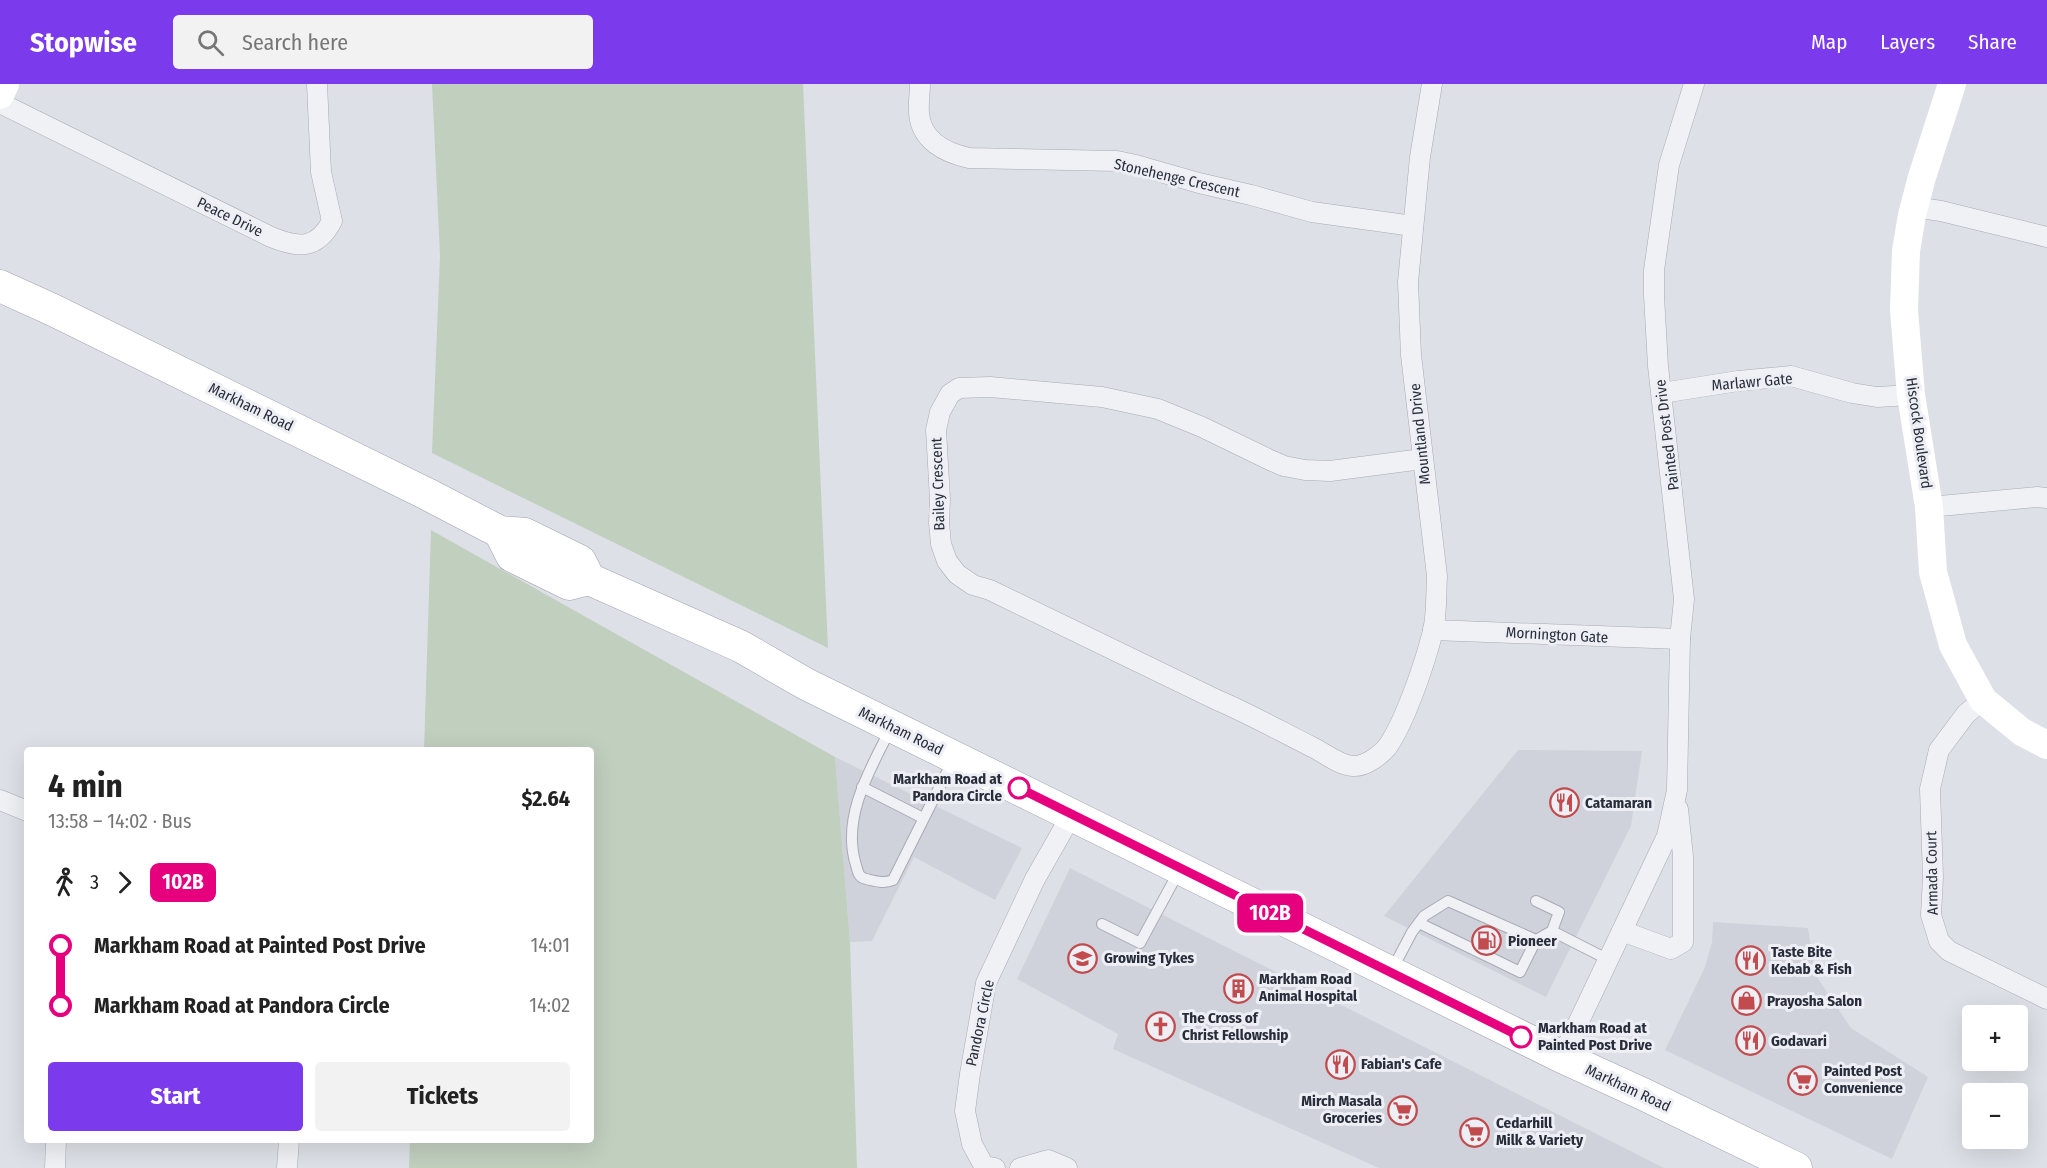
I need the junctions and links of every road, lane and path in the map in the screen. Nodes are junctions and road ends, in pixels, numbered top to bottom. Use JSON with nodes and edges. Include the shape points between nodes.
{"nodes":[{"id":1,"x":4,"y":84,"type":"edge"},
{"id":2,"x":317,"y":84,"type":"edge"},
{"id":3,"x":920,"y":84,"type":"edge"},
{"id":4,"x":1432,"y":84,"type":"edge"},
{"id":5,"x":1694,"y":84,"type":"edge"},
{"id":6,"x":1952,"y":84,"type":"edge"},
{"id":7,"x":0,"y":95,"type":"edge"},
{"id":8,"x":0,"y":103,"type":"edge"},
{"id":9,"x":1914,"y":207,"type":"junction"},
{"id":10,"x":1413,"y":226,"type":"junction"},
{"id":11,"x":2047,"y":237,"type":"edge"},
{"id":12,"x":0,"y":286,"type":"edge"},
{"id":13,"x":1662,"y":393,"type":"junction"},
{"id":14,"x":1911,"y":395,"type":"junction"},
{"id":15,"x":1422,"y":459,"type":"junction"},
{"id":16,"x":2047,"y":498,"type":"edge"},
{"id":17,"x":1929,"y":507,"type":"junction"},
{"id":18,"x":1433,"y":630,"type":"junction"},
{"id":19,"x":1680,"y":639,"type":"junction"},
{"id":20,"x":1983,"y":699,"type":"junction"},
{"id":21,"x":892,"y":726,"type":"junction"},
{"id":22,"x":2047,"y":745,"type":"edge"},
{"id":23,"x":955,"y":758,"type":"junction"},
{"id":24,"x":1363,"y":764,"type":"joint"},
{"id":25,"x":862,"y":787,"type":"junction"},
{"id":26,"x":1677,"y":790,"type":"junction"},
{"id":27,"x":0,"y":800,"type":"edge"},
{"id":28,"x":24,"y":810,"type":"edge"},
{"id":29,"x":1072,"y":814,"type":"junction"},
{"id":30,"x":923,"y":818,"type":"junction"},
{"id":31,"x":1181,"y":868,"type":"junction"},
{"id":32,"x":1536,"y":901,"type":"dead end"},
{"id":33,"x":1419,"y":923,"type":"junction"},
{"id":34,"x":1102,"y":924,"type":"dead end"},
{"id":35,"x":1552,"y":931,"type":"junction"},
{"id":36,"x":1622,"y":931,"type":"junction"},
{"id":37,"x":1536,"y":940,"type":"junction"},
{"id":38,"x":1609,"y":960,"type":"junction"},
{"id":39,"x":1392,"y":972,"type":"junction"},
{"id":40,"x":2047,"y":999,"type":"edge"},
{"id":41,"x":1562,"y":1057,"type":"junction"},
{"id":42,"x":56,"y":1143,"type":"edge"},
{"id":43,"x":289,"y":1143,"type":"edge"},
{"id":44,"x":55,"y":1168,"type":"edge"},
{"id":45,"x":287,"y":1168,"type":"edge"},
{"id":46,"x":995,"y":1168,"type":"edge"},
{"id":47,"x":1020,"y":1168,"type":"edge"},
{"id":48,"x":1067,"y":1168,"type":"edge"},
{"id":49,"x":1796,"y":1168,"type":"edge"}],
"edges":[{"from":1,"to":7,"type":"street"},
{"from":2,"to":8,"type":"street","name":"Peace Drive","via":[[321,172],[332,221],[320,238],[307,244],[291,244],[271,237]]},
{"from":3,"to":10,"type":"street","name":"Stonehenge Crescent","via":[[919,115],[925,131],[948,154],[969,158],[1117,161],[1312,212]]},
{"from":4,"to":10,"type":"street","name":"Mountland Drive"},
{"from":5,"to":13,"type":"street","name":"Painted Post Drive","via":[[1669,165],[1654,270],[1654,319]]},
{"from":6,"to":9,"type":"street","name":"Hiscock Boulevard"},
{"from":9,"to":11,"type":"street"},
{"from":9,"to":14,"type":"street","name":"Hiscock Boulevard","via":[[1906,251],[1904,310]]},
{"from":10,"to":15,"type":"street","name":"Mountland Drive","via":[[1408,282]]},
{"from":12,"to":21,"type":"main road","name":"Markham Road","via":[[500,532],[512,556],[569,584],[589,579],[740,646]]},
{"from":13,"to":14,"type":"street","name":"Marlawr Gate","via":[[1791,376],[1877,397]]},
{"from":13,"to":19,"type":"street","name":"Painted Post Drive","via":[[1684,599]]},
{"from":14,"to":17,"type":"street","name":"Hiscock Boulevard"},
{"from":15,"to":18,"type":"street","name":"Mountland Drive","via":[[1437,576]]},
{"from":15,"to":24,"type":"street","name":"Bailey Crescent","via":[[1330,471],[1305,470],[1277,463],[1158,409],[1102,397],[990,387],[959,388],[950,394],[936,430],[941,544],[957,574],[973,585],[1254,716],[1329,758],[1354,766]]},
{"from":16,"to":17,"type":"street"},
{"from":17,"to":20,"type":"street","name":"Hiscock Boulevard","via":[[1938,595],[1953,645]]},
{"from":18,"to":19,"type":"street","name":"Mornington Gate"},
{"from":18,"to":24,"type":"street","name":"Mountland Drive","via":[[1411,696],[1387,746]]},
{"from":19,"to":26,"type":"street","name":"Painted Post Drive"},
{"from":20,"to":22,"type":"street","name":"Hiscock Boulevard","via":[[2022,732]]},
{"from":20,"to":40,"type":"street","name":"Armada Court","via":[[1966,714],[1939,750],[1930,789],[1931,915],[1939,941],[1949,951]]},
{"from":21,"to":23,"type":"main road","name":"Markham Road"},
{"from":21,"to":25,"type":"lane"},
{"from":23,"to":29,"type":"main road","name":"Markham Road"},
{"from":23,"to":30,"type":"lane"},
{"from":25,"to":30,"type":"lane"},
{"from":25,"to":30,"type":"lane","via":[[851,846],[862,878],[886,883],[893,880]]},
{"from":26,"to":36,"type":"street","name":"Painted Post Drive","via":[[1667,836]]},
{"from":26,"to":36,"type":"street","name":"Painted Post Drive","via":[[1683,856],[1683,942],[1671,949]]},
{"from":27,"to":28,"type":"street"},
{"from":29,"to":31,"type":"main road","name":"Markham Road"},
{"from":29,"to":46,"type":"street","name":"Pandora Circle","via":[[1035,879],[986,983],[966,1111],[972,1144],[984,1166]]},
{"from":31,"to":34,"type":"lane","via":[[1140,943]]},
{"from":31,"to":39,"type":"main road","name":"Markham Road"},
{"from":32,"to":35,"type":"lane","via":[[1559,912]]},
{"from":33,"to":37,"type":"lane","via":[[1448,902],[1507,931]]},
{"from":33,"to":37,"type":"lane","via":[[1456,937],[1520,972]]},
{"from":33,"to":39,"type":"lane"},
{"from":35,"to":37,"type":"lane"},
{"from":35,"to":38,"type":"lane"},
{"from":36,"to":38,"type":"street","name":"Painted Post Drive"},
{"from":38,"to":41,"type":"street","name":"Painted Post Drive"},
{"from":39,"to":41,"type":"main road","name":"Markham Road"},
{"from":41,"to":49,"type":"main road","name":"Markham Road"},
{"from":42,"to":44,"type":"street"},
{"from":43,"to":45,"type":"street"},
{"from":47,"to":48,"type":"street","via":[[1048,1160]]}]}
